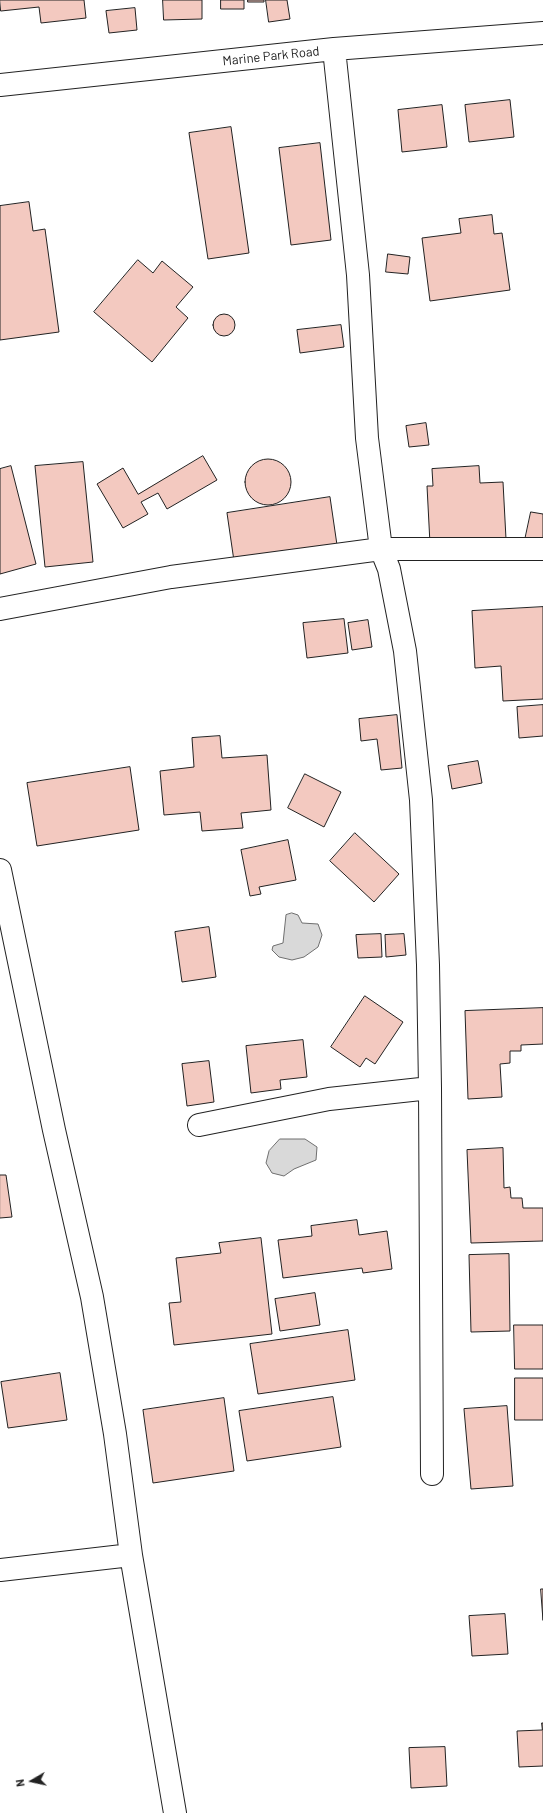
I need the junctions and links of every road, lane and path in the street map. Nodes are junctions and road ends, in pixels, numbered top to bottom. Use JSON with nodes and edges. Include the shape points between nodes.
{"nodes":[{"id":1,"x":543,"y":33,"type":"edge"},
{"id":2,"x":334,"y":49,"type":"junction"},
{"id":3,"x":0,"y":85,"type":"edge"},
{"id":4,"x":381,"y":549,"type":"junction"},
{"id":5,"x":543,"y":549,"type":"edge"},
{"id":6,"x":0,"y":609,"type":"edge"},
{"id":7,"x":0,"y":870,"type":"edge"},
{"id":8,"x":430,"y":1088,"type":"junction"},
{"id":9,"x":199,"y":1125,"type":"dead end"},
{"id":10,"x":432,"y":1474,"type":"dead end"},
{"id":11,"x":131,"y":1555,"type":"junction"},
{"id":12,"x":0,"y":1570,"type":"edge"},
{"id":13,"x":176,"y":1813,"type":"edge"}],
"edges":[{"from":1,"to":2,"type":"street","name":"Marine Park Road"},
{"from":2,"to":3,"type":"street","name":"Marine Park Road"},
{"from":2,"to":4,"type":"street","via":[[358,275],[367,438]]},
{"from":4,"to":5,"type":"street"},
{"from":4,"to":6,"type":"street","via":[[171,577]]},
{"from":4,"to":8,"type":"street","via":[[389,569],[405,651],[421,800]]},
{"from":7,"to":11,"type":"street","via":[[92,1297],[115,1434]]},
{"from":8,"to":9,"type":"street","via":[[329,1099]]},
{"from":8,"to":10,"type":"street"},
{"from":11,"to":12,"type":"street"},
{"from":11,"to":13,"type":"street"}]}
